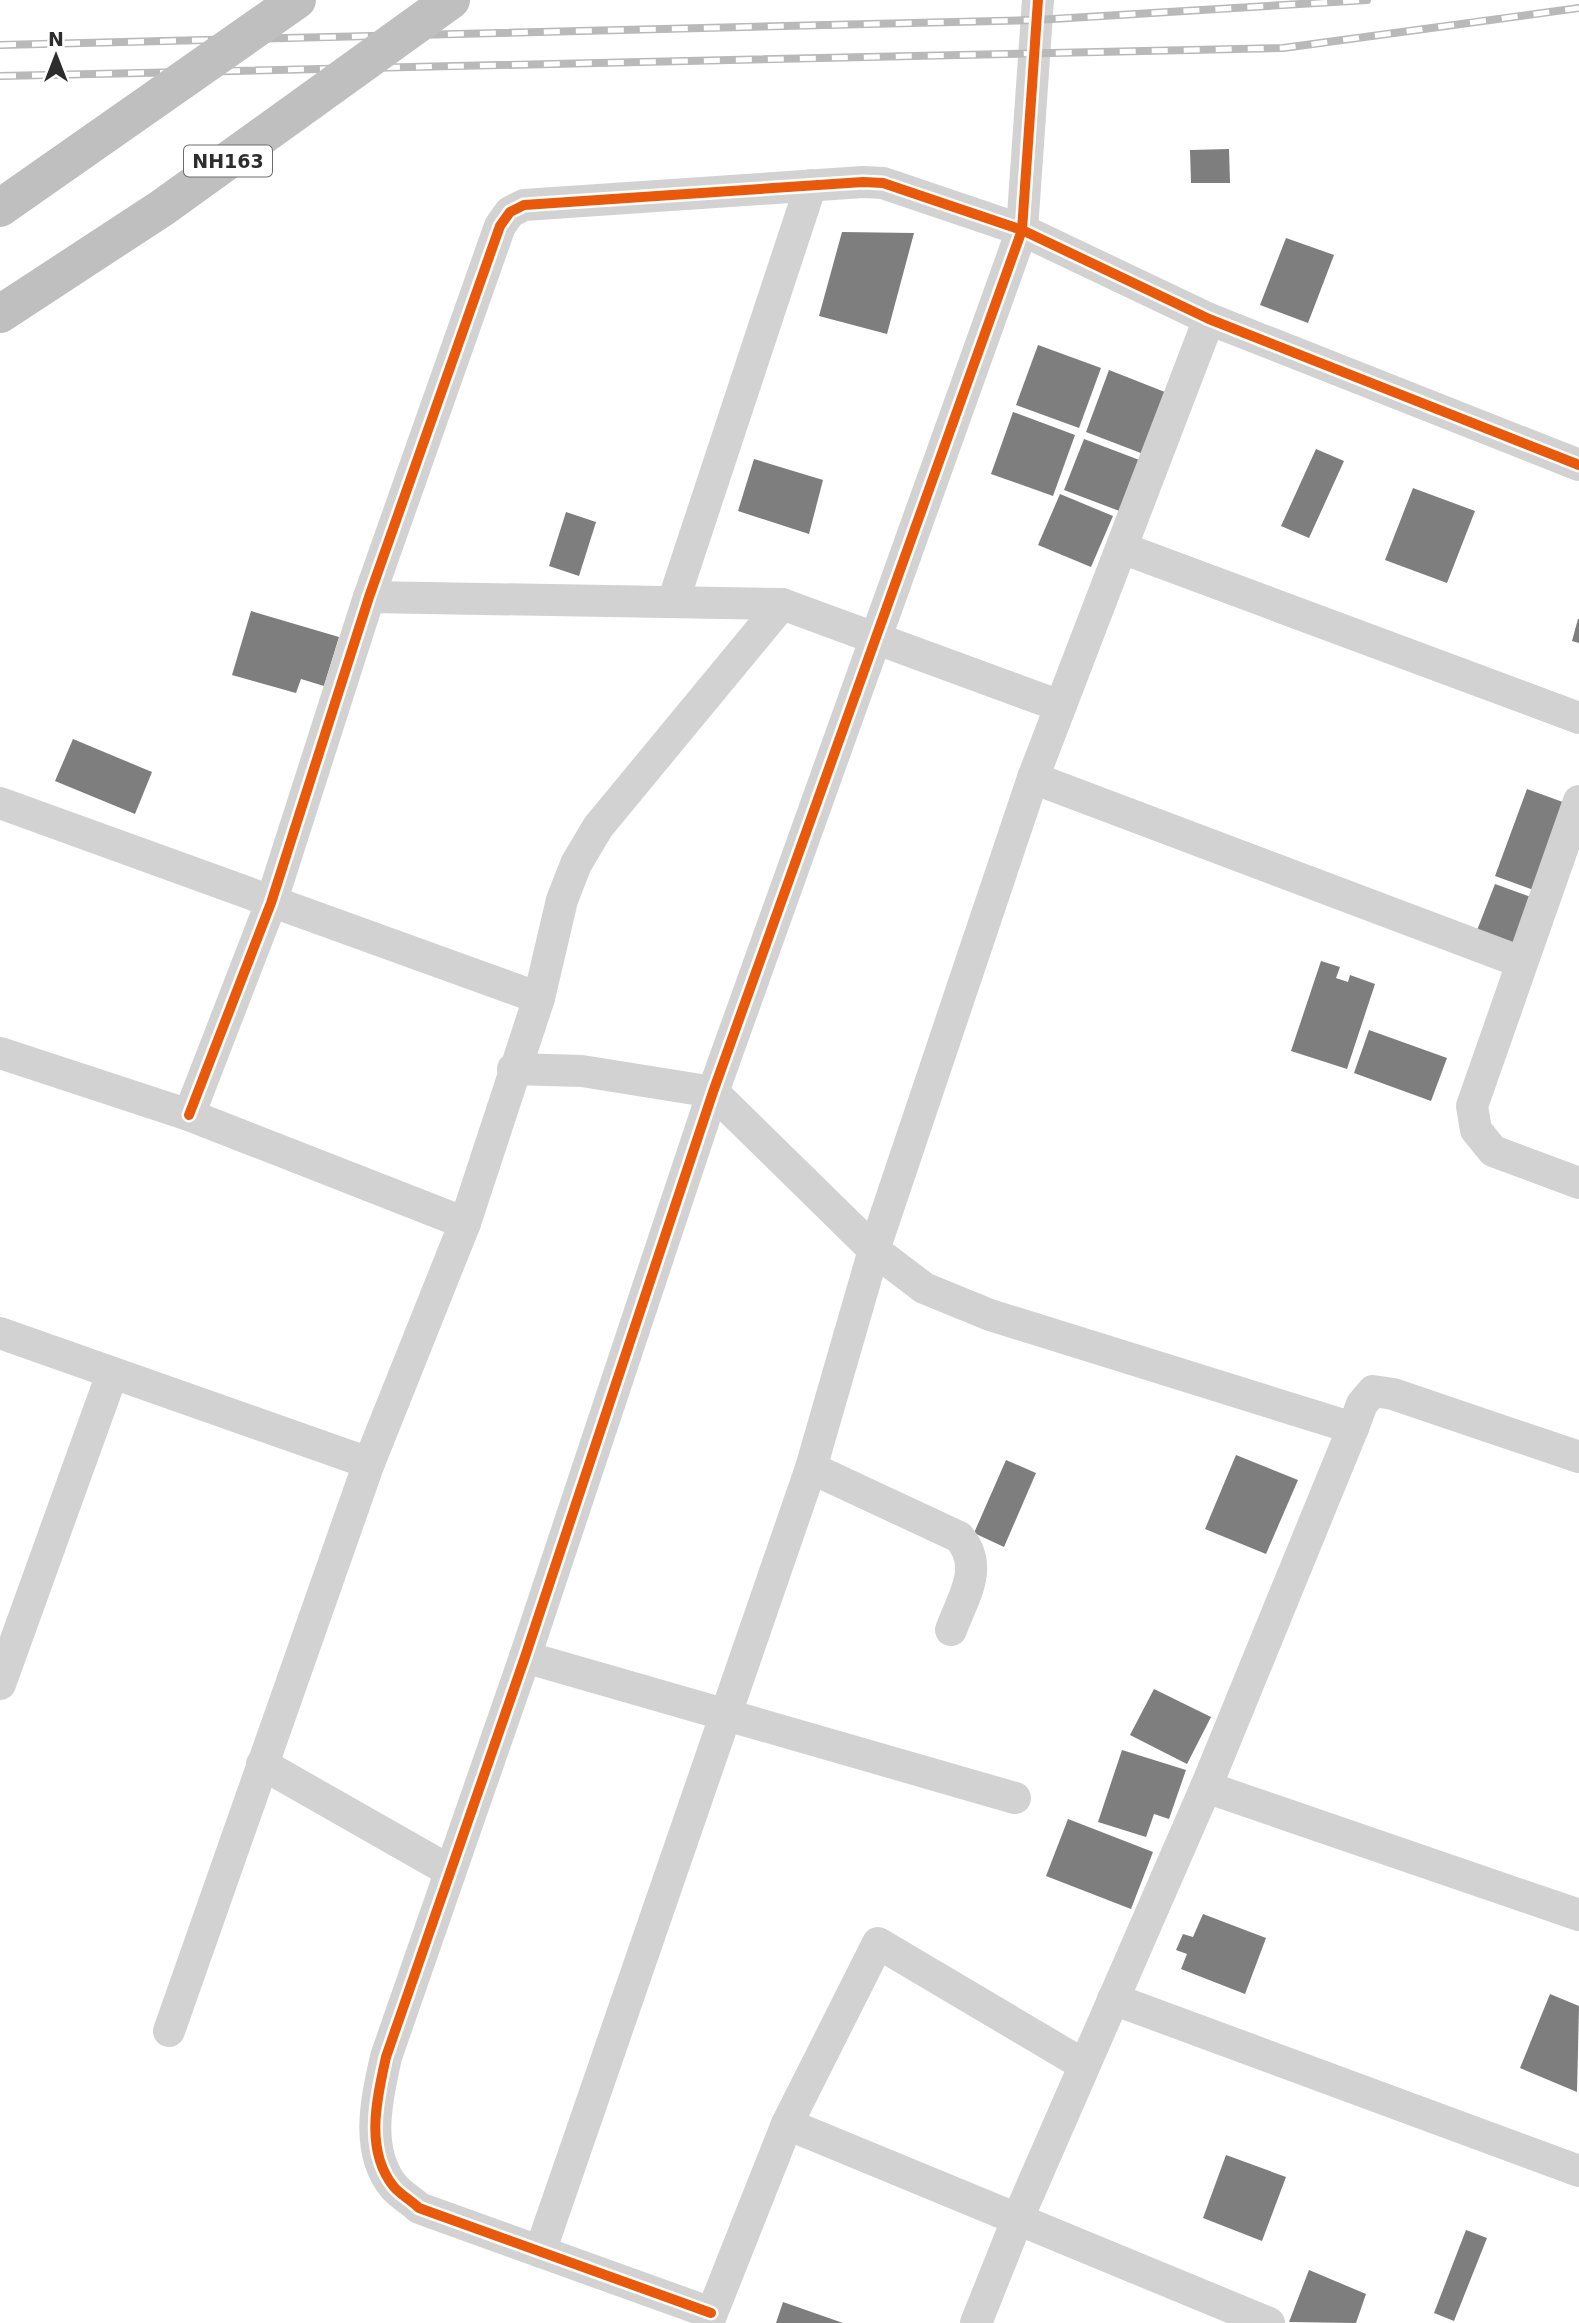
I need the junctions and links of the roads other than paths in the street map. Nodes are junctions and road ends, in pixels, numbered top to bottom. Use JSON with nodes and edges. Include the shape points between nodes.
{"nodes":[{"id":1,"x":297,"y":0,"type":"edge"},
{"id":2,"x":451,"y":0,"type":"edge"},
{"id":3,"x":1038,"y":0,"type":"edge"},
{"id":4,"x":811,"y":186,"type":"junction"},
{"id":5,"x":0,"y":208,"type":"edge"},
{"id":6,"x":1022,"y":230,"type":"junction"},
{"id":7,"x":0,"y":314,"type":"edge"},
{"id":8,"x":1209,"y":319,"type":"junction"},
{"id":9,"x":1579,"y":465,"type":"edge"},
{"id":10,"x":1122,"y":548,"type":"junction"},
{"id":11,"x":369,"y":597,"type":"junction"},
{"id":12,"x":673,"y":602,"type":"junction"},
{"id":13,"x":782,"y":604,"type":"junction"},
{"id":14,"x":875,"y":636,"type":"junction"},
{"id":15,"x":1060,"y":706,"type":"junction"},
{"id":16,"x":1579,"y":718,"type":"edge"},
{"id":17,"x":1033,"y":778,"type":"junction"},
{"id":18,"x":1579,"y":801,"type":"edge"},
{"id":19,"x":0,"y":803,"type":"edge"},
{"id":20,"x":271,"y":904,"type":"junction"},
{"id":21,"x":1521,"y":962,"type":"junction"},
{"id":22,"x":539,"y":998,"type":"junction"},
{"id":23,"x":0,"y":1053,"type":"edge"},
{"id":24,"x":513,"y":1069,"type":"junction"},
{"id":25,"x":713,"y":1092,"type":"junction"},
{"id":26,"x":189,"y":1115,"type":"junction"},
{"id":27,"x":1579,"y":1183,"type":"edge"},
{"id":28,"x":466,"y":1223,"type":"junction"},
{"id":29,"x":874,"y":1250,"type":"junction"},
{"id":30,"x":0,"y":1333,"type":"edge"},
{"id":31,"x":112,"y":1374,"type":"junction"},
{"id":32,"x":1353,"y":1428,"type":"junction"},
{"id":33,"x":1579,"y":1457,"type":"edge"},
{"id":34,"x":369,"y":1462,"type":"junction"},
{"id":35,"x":811,"y":1468,"type":"junction"},
{"id":36,"x":951,"y":1630,"type":"dead end"},
{"id":37,"x":525,"y":1657,"type":"junction"},
{"id":38,"x":0,"y":1684,"type":"edge"},
{"id":39,"x":726,"y":1715,"type":"junction"},
{"id":40,"x":262,"y":1764,"type":"junction"},
{"id":41,"x":1206,"y":1787,"type":"junction"},
{"id":42,"x":1014,"y":1798,"type":"dead end"},
{"id":43,"x":450,"y":1871,"type":"junction"},
{"id":44,"x":1579,"y":1915,"type":"edge"},
{"id":45,"x":1113,"y":1999,"type":"junction"},
{"id":46,"x":169,"y":2031,"type":"dead end"},
{"id":47,"x":1084,"y":2065,"type":"junction"},
{"id":48,"x":787,"y":2124,"type":"junction"},
{"id":49,"x":1579,"y":2171,"type":"edge"},
{"id":50,"x":1018,"y":2218,"type":"junction"},
{"id":51,"x":540,"y":2252,"type":"junction"},
{"id":52,"x":710,"y":2318,"type":"edge"},
{"id":53,"x":975,"y":2323,"type":"edge"},
{"id":54,"x":1269,"y":2323,"type":"edge"}],
"edges":[{"from":1,"to":5,"type":"highway","bridge":true},
{"from":2,"to":7,"type":"highway","number":"NH163","bridge":true,"via":[[162,208]]},
{"from":3,"to":6,"type":"street"},
{"from":4,"to":6,"type":"street","via":[[883,183]]},
{"from":4,"to":11,"type":"street","via":[[548,202],[509,212],[500,226]]},
{"from":4,"to":12,"type":"street"},
{"from":6,"to":8,"type":"street"},
{"from":6,"to":14,"type":"street"},
{"from":8,"to":9,"type":"street"},
{"from":8,"to":10,"type":"street"},
{"from":10,"to":15,"type":"street"},
{"from":10,"to":16,"type":"street"},
{"from":11,"to":12,"type":"street"},
{"from":11,"to":20,"type":"street"},
{"from":12,"to":13,"type":"street"},
{"from":13,"to":14,"type":"street"},
{"from":13,"to":22,"type":"street","via":[[598,827],[562,900]]},
{"from":14,"to":15,"type":"street"},
{"from":14,"to":25,"type":"street"},
{"from":15,"to":17,"type":"street"},
{"from":17,"to":21,"type":"street"},
{"from":17,"to":29,"type":"street"},
{"from":18,"to":21,"type":"street"},
{"from":19,"to":20,"type":"street"},
{"from":20,"to":22,"type":"street"},
{"from":20,"to":26,"type":"street"},
{"from":21,"to":27,"type":"street","via":[[1472,1106],[1476,1130],[1493,1151]]},
{"from":22,"to":24,"type":"street"},
{"from":23,"to":26,"type":"street"},
{"from":24,"to":25,"type":"street","via":[[583,1071]]},
{"from":24,"to":28,"type":"street"},
{"from":25,"to":29,"type":"street"},
{"from":25,"to":37,"type":"street"},
{"from":26,"to":28,"type":"street"},
{"from":28,"to":34,"type":"street"},
{"from":29,"to":32,"type":"street","via":[[925,1288],[990,1315]]},
{"from":29,"to":35,"type":"street"},
{"from":30,"to":31,"type":"street"},
{"from":31,"to":34,"type":"street"},
{"from":31,"to":38,"type":"street"},
{"from":32,"to":33,"type":"street","via":[[1373,1391]]},
{"from":32,"to":41,"type":"street"},
{"from":34,"to":40,"type":"street"},
{"from":35,"to":36,"type":"street","via":[[959,1537],[970,1550],[974,1568]]},
{"from":35,"to":39,"type":"street"},
{"from":37,"to":39,"type":"street"},
{"from":37,"to":43,"type":"street"},
{"from":39,"to":42,"type":"street"},
{"from":39,"to":51,"type":"street"},
{"from":40,"to":43,"type":"street"},
{"from":40,"to":46,"type":"street"},
{"from":41,"to":44,"type":"street"},
{"from":41,"to":45,"type":"street"},
{"from":43,"to":51,"type":"street","via":[[386,2057],[373,2115],[379,2155],[394,2187],[419,2208]]},
{"from":45,"to":47,"type":"street"},
{"from":45,"to":49,"type":"street"},
{"from":47,"to":48,"type":"street","via":[[878,1944]]},
{"from":47,"to":50,"type":"street"},
{"from":48,"to":50,"type":"street"},
{"from":48,"to":52,"type":"street"},
{"from":50,"to":53,"type":"street"},
{"from":50,"to":54,"type":"street"},
{"from":51,"to":52,"type":"street"}]}
